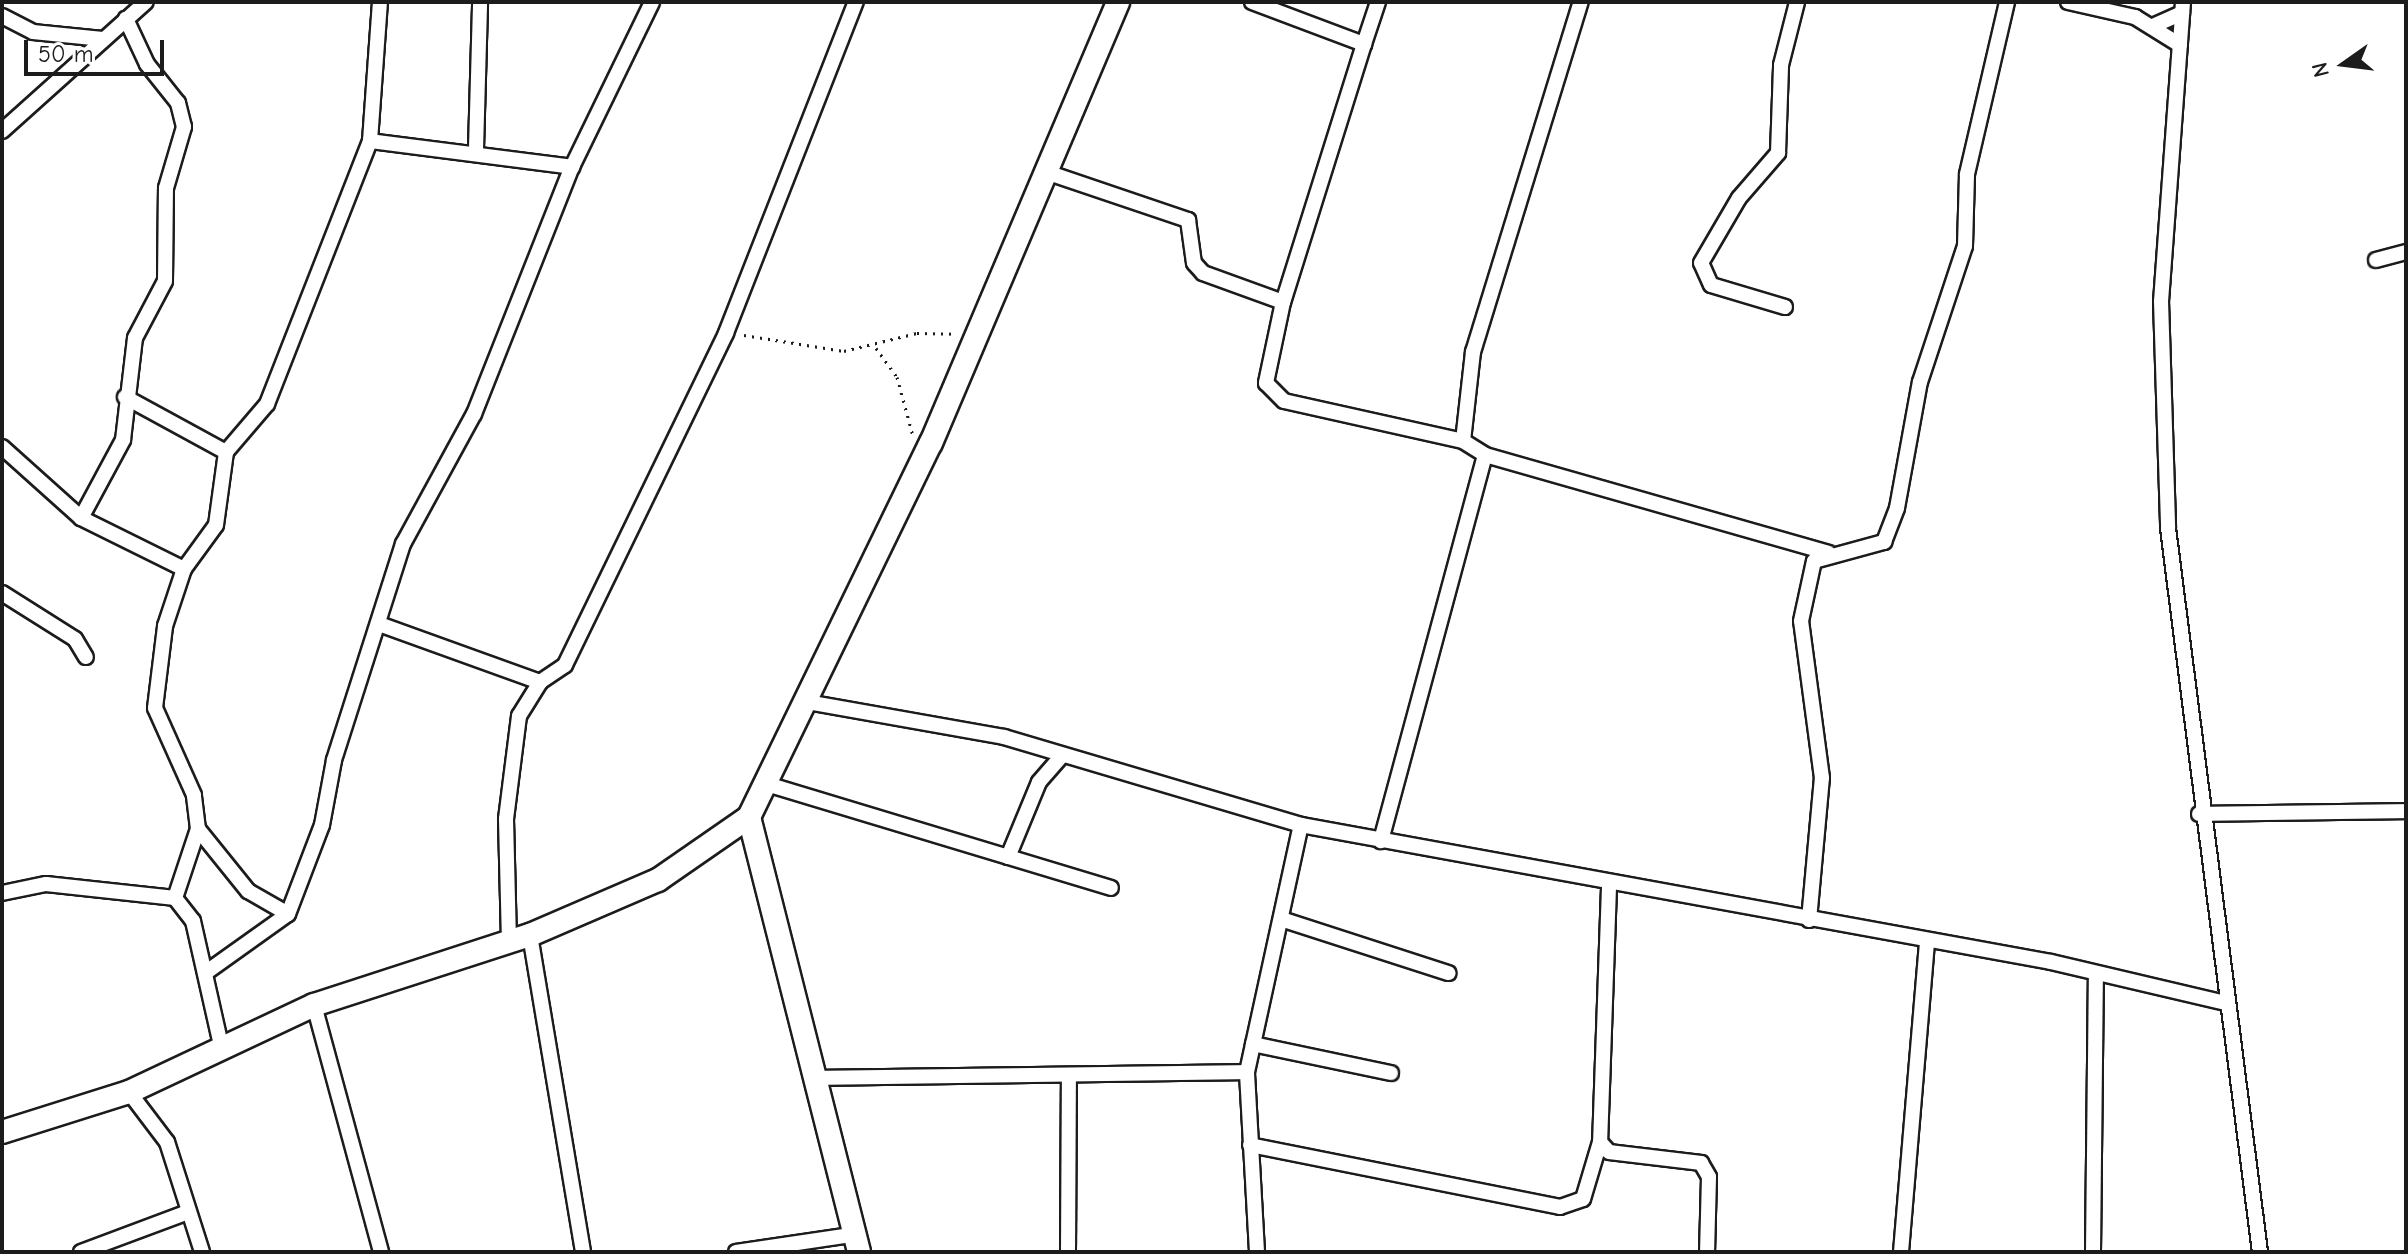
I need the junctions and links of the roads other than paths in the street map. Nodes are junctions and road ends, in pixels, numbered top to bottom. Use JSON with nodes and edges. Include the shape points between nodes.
{"nodes":[{"id":1,"x":146,"y":2,"type":"edge"},
{"id":2,"x":380,"y":2,"type":"edge"},
{"id":3,"x":480,"y":2,"type":"edge"},
{"id":4,"x":652,"y":2,"type":"edge"},
{"id":5,"x":856,"y":2,"type":"edge"},
{"id":6,"x":1118,"y":2,"type":"edge"},
{"id":7,"x":1252,"y":2,"type":"edge"},
{"id":8,"x":1378,"y":2,"type":"edge"},
{"id":9,"x":1581,"y":2,"type":"edge"},
{"id":10,"x":1797,"y":2,"type":"edge"},
{"id":11,"x":2007,"y":2,"type":"edge"},
{"id":12,"x":2068,"y":2,"type":"edge"},
{"id":13,"x":2183,"y":8,"type":"edge"},
{"id":14,"x":2,"y":16,"type":"edge"},
{"id":15,"x":126,"y":19,"type":"junction"},
{"id":16,"x":2153,"y":26,"type":"junction"},
{"id":17,"x":103,"y":39,"type":"junction"},
{"id":18,"x":1364,"y":44,"type":"junction"},
{"id":19,"x":2180,"y":45,"type":"junction"},
{"id":20,"x":2,"y":131,"type":"edge"},
{"id":21,"x":370,"y":141,"type":"junction"},
{"id":22,"x":476,"y":149,"type":"junction"},
{"id":23,"x":572,"y":167,"type":"junction"},
{"id":24,"x":1049,"y":173,"type":"junction"},
{"id":25,"x":2406,"y":252,"type":"edge"},
{"id":26,"x":2376,"y":260,"type":"dead end"},
{"id":27,"x":1283,"y":302,"type":"junction"},
{"id":28,"x":1785,"y":307,"type":"dead end"},
{"id":29,"x":125,"y":397,"type":"junction"},
{"id":30,"x":1463,"y":441,"type":"junction"},
{"id":31,"x":2,"y":447,"type":"edge"},
{"id":32,"x":226,"y":452,"type":"junction"},
{"id":33,"x":1485,"y":455,"type":"junction"},
{"id":34,"x":81,"y":518,"type":"junction"},
{"id":35,"x":1828,"y":553,"type":"junction"},
{"id":36,"x":184,"y":569,"type":"junction"},
{"id":37,"x":2,"y":593,"type":"edge"},
{"id":38,"x":379,"y":624,"type":"junction"},
{"id":39,"x":86,"y":657,"type":"dead end"},
{"id":40,"x":540,"y":682,"type":"junction"},
{"id":41,"x":802,"y":701,"type":"junction"},
{"id":42,"x":1062,"y":756,"type":"junction"},
{"id":43,"x":770,"y":785,"type":"junction"},
{"id":44,"x":2406,"y":811,"type":"edge"},
{"id":45,"x":2199,"y":814,"type":"junction"},
{"id":46,"x":749,"y":817,"type":"junction"},
{"id":47,"x":1301,"y":825,"type":"junction"},
{"id":48,"x":198,"y":829,"type":"junction"},
{"id":49,"x":1381,"y":841,"type":"junction"},
{"id":50,"x":1008,"y":857,"type":"junction"},
{"id":51,"x":1609,"y":887,"type":"junction"},
{"id":52,"x":1111,"y":888,"type":"dead end"},
{"id":53,"x":2,"y":893,"type":"edge"},
{"id":54,"x":175,"y":898,"type":"junction"},
{"id":55,"x":288,"y":914,"type":"junction"},
{"id":56,"x":1281,"y":919,"type":"junction"},
{"id":57,"x":1809,"y":920,"type":"junction"},
{"id":58,"x":520,"y":938,"type":"junction"},
{"id":59,"x":1927,"y":940,"type":"junction"},
{"id":60,"x":208,"y":971,"type":"junction"},
{"id":61,"x":1448,"y":973,"type":"dead end"},
{"id":62,"x":2096,"y":973,"type":"junction"},
{"id":63,"x":2226,"y":1003,"type":"junction"},
{"id":64,"x":314,"y":1005,"type":"junction"},
{"id":65,"x":1253,"y":1044,"type":"junction"},
{"id":66,"x":222,"y":1050,"type":"junction"},
{"id":67,"x":1247,"y":1072,"type":"junction"},
{"id":68,"x":1391,"y":1073,"type":"dead end"},
{"id":69,"x":1069,"y":1075,"type":"junction"},
{"id":70,"x":817,"y":1078,"type":"junction"},
{"id":71,"x":129,"y":1092,"type":"junction"},
{"id":72,"x":2,"y":1132,"type":"edge"},
{"id":73,"x":1600,"y":1142,"type":"junction"},
{"id":74,"x":1250,"y":1145,"type":"junction"},
{"id":75,"x":188,"y":1212,"type":"junction"},
{"id":76,"x":859,"y":1243,"type":"edge"},
{"id":77,"x":81,"y":1252,"type":"edge"},
{"id":78,"x":202,"y":1252,"type":"edge"},
{"id":79,"x":381,"y":1252,"type":"edge"},
{"id":80,"x":583,"y":1252,"type":"edge"},
{"id":81,"x":736,"y":1252,"type":"edge"},
{"id":82,"x":1068,"y":1252,"type":"edge"},
{"id":83,"x":1257,"y":1252,"type":"edge"},
{"id":84,"x":1707,"y":1252,"type":"edge"},
{"id":85,"x":1901,"y":1252,"type":"edge"},
{"id":86,"x":2093,"y":1252,"type":"edge"},
{"id":87,"x":2260,"y":1252,"type":"edge"}],
"edges":[{"from":1,"to":15,"type":"street"},
{"from":2,"to":21,"type":"street"},
{"from":3,"to":22,"type":"street"},
{"from":4,"to":23,"type":"street"},
{"from":5,"to":40,"type":"street","via":[[726,333],[565,665]]},
{"from":6,"to":24,"type":"street"},
{"from":7,"to":18,"type":"street"},
{"from":8,"to":18,"type":"street"},
{"from":9,"to":30,"type":"street","via":[[1473,352]]},
{"from":10,"to":28,"type":"street","via":[[1781,65],[1778,153],[1739,198],[1701,263],[1711,285]]},
{"from":11,"to":35,"type":"street","via":[[1967,174],[1965,246],[1920,382],[1897,508],[1884,542]]},
{"from":12,"to":16,"type":"street"},
{"from":13,"to":16,"type":"street"},
{"from":13,"to":19,"type":"street"},
{"from":14,"to":17,"type":"street","via":[[33,32]]},
{"from":15,"to":17,"type":"street"},
{"from":15,"to":29,"type":"street","via":[[147,64],[178,103],[184,127],[166,188],[165,281],[135,338]]},
{"from":16,"to":19,"type":"street"},
{"from":17,"to":20,"type":"street"},
{"from":18,"to":27,"type":"street"},
{"from":19,"to":45,"type":"street","via":[[2161,301],[2168,528]]},
{"from":21,"to":22,"type":"street"},
{"from":21,"to":32,"type":"street","via":[[267,404]]},
{"from":22,"to":23,"type":"street","via":[[527,165]]},
{"from":23,"to":38,"type":"street","via":[[474,414],[403,544]]},
{"from":24,"to":27,"type":"street","via":[[1188,220],[1194,263],[1203,273]]},
{"from":24,"to":41,"type":"street","via":[[931,443]]},
{"from":25,"to":26,"type":"street"},
{"from":27,"to":30,"type":"street","via":[[1266,383],[1284,401]]},
{"from":29,"to":32,"type":"street"},
{"from":29,"to":34,"type":"street","via":[[123,440]]},
{"from":30,"to":33,"type":"street"},
{"from":31,"to":34,"type":"street"},
{"from":32,"to":36,"type":"street","via":[[216,525]]},
{"from":33,"to":35,"type":"street"},
{"from":33,"to":49,"type":"street"},
{"from":34,"to":36,"type":"street"},
{"from":35,"to":57,"type":"street","via":[[1814,561],[1801,621],[1822,778]]},
{"from":36,"to":48,"type":"street","via":[[153,683],[155,708],[194,795]]},
{"from":37,"to":39,"type":"street","via":[[75,639]]},
{"from":38,"to":40,"type":"street"},
{"from":38,"to":55,"type":"street","via":[[334,760],[322,825]]},
{"from":40,"to":58,"type":"street","via":[[519,716],[509,759]]},
{"from":41,"to":42,"type":"street","via":[[1004,737]]},
{"from":41,"to":43,"type":"street"},
{"from":42,"to":47,"type":"street"},
{"from":42,"to":50,"type":"street","via":[[1039,782]]},
{"from":43,"to":46,"type":"street"},
{"from":43,"to":50,"type":"street"},
{"from":44,"to":45,"type":"street"},
{"from":45,"to":63,"type":"street"},
{"from":46,"to":58,"type":"street","via":[[658,880]]},
{"from":46,"to":70,"type":"street"},
{"from":47,"to":49,"type":"street"},
{"from":47,"to":56,"type":"street"},
{"from":48,"to":54,"type":"street"},
{"from":48,"to":55,"type":"street","via":[[248,891]]},
{"from":49,"to":51,"type":"street"},
{"from":50,"to":52,"type":"street"},
{"from":51,"to":57,"type":"street"},
{"from":51,"to":73,"type":"street"},
{"from":53,"to":54,"type":"street","via":[[46,884]]},
{"from":54,"to":60,"type":"street","via":[[193,921]]},
{"from":55,"to":60,"type":"street"},
{"from":56,"to":61,"type":"street"},
{"from":56,"to":65,"type":"street"},
{"from":57,"to":59,"type":"street"},
{"from":58,"to":64,"type":"street"},
{"from":58,"to":80,"type":"street"},
{"from":59,"to":62,"type":"street"},
{"from":59,"to":85,"type":"street"},
{"from":60,"to":66,"type":"street"},
{"from":62,"to":63,"type":"street"},
{"from":62,"to":86,"type":"street"},
{"from":63,"to":87,"type":"street"},
{"from":64,"to":66,"type":"street"},
{"from":64,"to":79,"type":"street"},
{"from":65,"to":67,"type":"street"},
{"from":65,"to":68,"type":"street"},
{"from":66,"to":71,"type":"street"},
{"from":67,"to":69,"type":"street"},
{"from":67,"to":74,"type":"street"},
{"from":69,"to":70,"type":"street"},
{"from":69,"to":82,"type":"street"},
{"from":70,"to":76,"type":"street"},
{"from":71,"to":72,"type":"street"},
{"from":71,"to":75,"type":"street","via":[[167,1142]]},
{"from":73,"to":74,"type":"street","via":[[1583,1199],[1560,1207]]},
{"from":73,"to":84,"type":"street","via":[[1609,1152],[1701,1163],[1709,1177]]},
{"from":74,"to":83,"type":"street"},
{"from":75,"to":77,"type":"street"},
{"from":75,"to":78,"type":"street"},
{"from":76,"to":81,"type":"street"}]}
